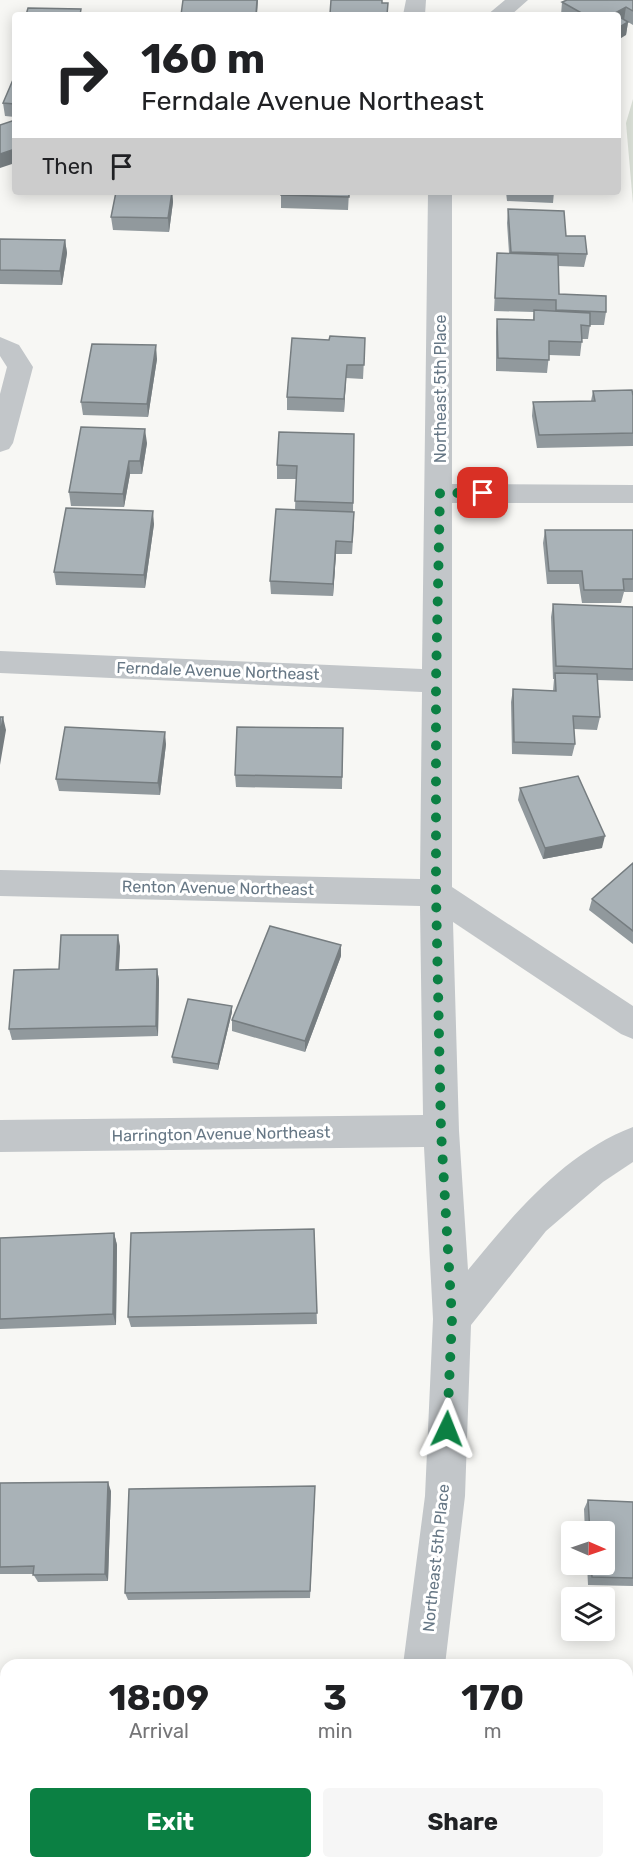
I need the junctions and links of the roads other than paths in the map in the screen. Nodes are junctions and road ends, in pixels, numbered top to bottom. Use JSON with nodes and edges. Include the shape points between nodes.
{"nodes":[{"id":1,"x":518,"y":0,"type":"edge"},
{"id":2,"x":502,"y":12,"type":"edge"},
{"id":3,"x":440,"y":195,"type":"edge"},
{"id":4,"x":0,"y":345,"type":"edge"},
{"id":5,"x":8,"y":385,"type":"edge"},
{"id":6,"x":0,"y":443,"type":"edge"},
{"id":7,"x":440,"y":493,"type":"junction"},
{"id":8,"x":633,"y":494,"type":"edge"},
{"id":9,"x":0,"y":662,"type":"edge"},
{"id":10,"x":436,"y":681,"type":"junction"},
{"id":11,"x":0,"y":883,"type":"edge"},
{"id":12,"x":436,"y":893,"type":"junction"},
{"id":13,"x":633,"y":1023,"type":"edge"},
{"id":14,"x":441,"y":1131,"type":"junction"},
{"id":15,"x":0,"y":1136,"type":"edge"},
{"id":16,"x":633,"y":1143,"type":"edge"},
{"id":17,"x":452,"y":1319,"type":"junction"},
{"id":18,"x":425,"y":1659,"type":"edge"}],
"edges":[{"from":1,"to":2,"type":"street"},
{"from":3,"to":7,"type":"street","name":"Northeast 5th Place"},
{"from":4,"to":5,"type":"street","via":[[10,351],[20,367]]},
{"from":5,"to":6,"type":"street"},
{"from":7,"to":8,"type":"street"},
{"from":7,"to":10,"type":"street","name":"Northeast 5th Place"},
{"from":9,"to":10,"type":"street","name":"Ferndale Avenue Northeast"},
{"from":10,"to":12,"type":"street","name":"Northeast 5th Place"},
{"from":11,"to":12,"type":"street","name":"Renton Avenue Northeast"},
{"from":12,"to":13,"type":"street"},
{"from":12,"to":14,"type":"street","name":"Northeast 5th Place"},
{"from":14,"to":15,"type":"street","name":"Harrington Avenue Northeast"},
{"from":14,"to":17,"type":"street","name":"Northeast 5th Place"},
{"from":16,"to":17,"type":"street","via":[[590,1170],[533,1219]]},
{"from":17,"to":18,"type":"street","name":"Northeast 5th Place","via":[[445,1496]]}]}
